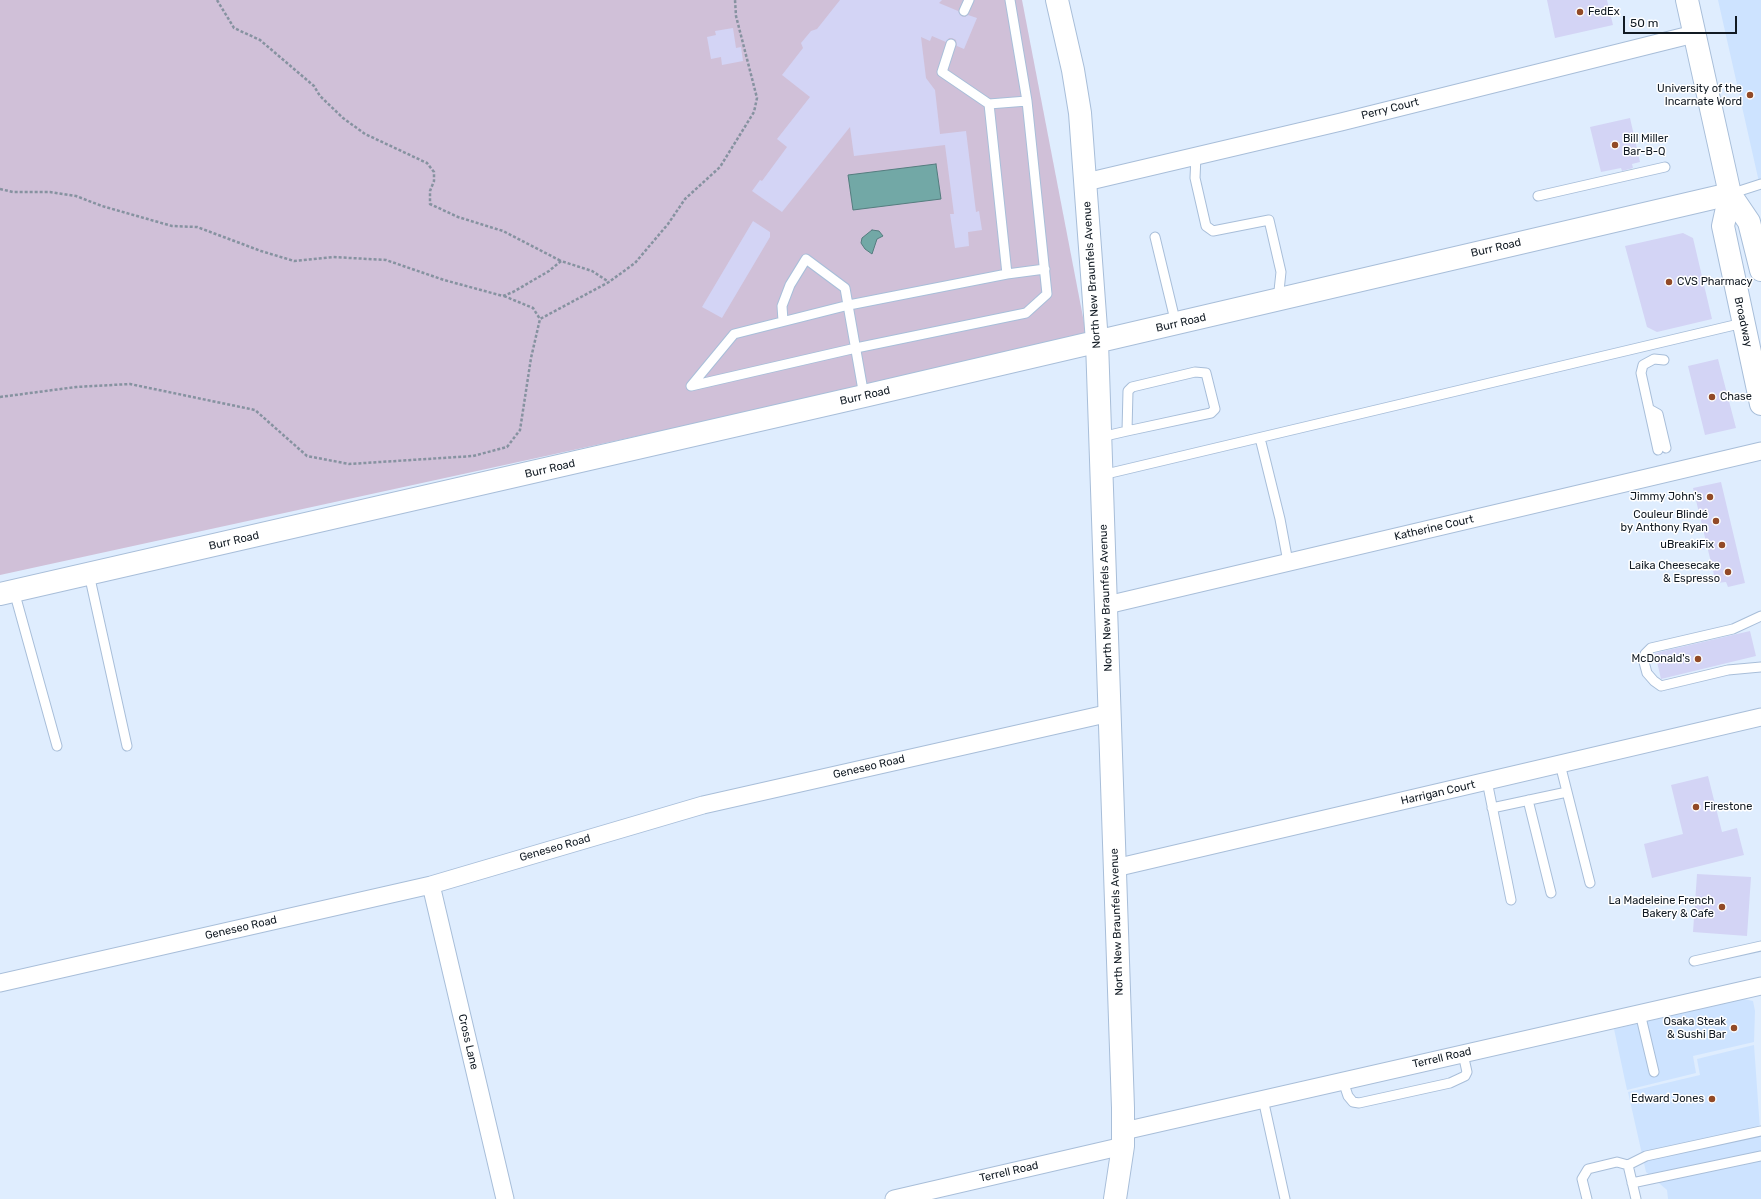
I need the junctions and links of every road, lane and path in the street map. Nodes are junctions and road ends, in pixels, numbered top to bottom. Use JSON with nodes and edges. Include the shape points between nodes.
{"nodes":[{"id":1,"x":217,"y":0,"type":"edge"},
{"id":2,"x":735,"y":0,"type":"edge"},
{"id":3,"x":969,"y":0,"type":"edge"},
{"id":4,"x":1010,"y":0,"type":"edge"},
{"id":5,"x":1057,"y":0,"type":"edge"},
{"id":6,"x":1687,"y":0,"type":"edge"},
{"id":7,"x":964,"y":11,"type":"dead end"},
{"id":8,"x":1694,"y":34,"type":"junction"},
{"id":9,"x":951,"y":44,"type":"dead end"},
{"id":10,"x":1027,"y":101,"type":"junction"},
{"id":11,"x":989,"y":104,"type":"junction"},
{"id":12,"x":1196,"y":156,"type":"junction"},
{"id":13,"x":1665,"y":167,"type":"dead end"},
{"id":14,"x":1086,"y":182,"type":"junction"},
{"id":15,"x":1761,"y":184,"type":"edge"},
{"id":16,"x":0,"y":189,"type":"edge"},
{"id":17,"x":1730,"y":194,"type":"junction"},
{"id":18,"x":1538,"y":196,"type":"dead end"},
{"id":19,"x":1155,"y":237,"type":"dead end"},
{"id":20,"x":561,"y":261,"type":"junction"},
{"id":21,"x":1045,"y":269,"type":"junction"},
{"id":22,"x":1761,"y":270,"type":"edge"},
{"id":23,"x":1007,"y":274,"type":"junction"},
{"id":24,"x":609,"y":282,"type":"junction"},
{"id":25,"x":503,"y":296,"type":"junction"},
{"id":26,"x":1278,"y":300,"type":"junction"},
{"id":27,"x":849,"y":305,"type":"junction"},
{"id":28,"x":540,"y":318,"type":"junction"},
{"id":29,"x":782,"y":322,"type":"junction"},
{"id":30,"x":1743,"y":323,"type":"junction"},
{"id":31,"x":1176,"y":324,"type":"junction"},
{"id":32,"x":1097,"y":342,"type":"junction"},
{"id":33,"x":856,"y":348,"type":"junction"},
{"id":34,"x":1664,"y":360,"type":"dead end"},
{"id":35,"x":864,"y":396,"type":"junction"},
{"id":36,"x":0,"y":397,"type":"edge"},
{"id":37,"x":1761,"y":404,"type":"edge"},
{"id":38,"x":1127,"y":431,"type":"junction"},
{"id":39,"x":1101,"y":437,"type":"junction"},
{"id":40,"x":1260,"y":438,"type":"junction"},
{"id":41,"x":1662,"y":449,"type":"dead end"},
{"id":42,"x":1761,"y":451,"type":"edge"},
{"id":43,"x":1102,"y":475,"type":"junction"},
{"id":44,"x":1288,"y":562,"type":"junction"},
{"id":45,"x":89,"y":574,"type":"junction"},
{"id":46,"x":7,"y":593,"type":"edge"},
{"id":47,"x":1107,"y":605,"type":"junction"},
{"id":48,"x":1761,"y":616,"type":"edge"},
{"id":49,"x":1761,"y":667,"type":"edge"},
{"id":50,"x":1110,"y":713,"type":"junction"},
{"id":51,"x":1761,"y":717,"type":"edge"},
{"id":52,"x":57,"y":746,"type":"dead end"},
{"id":53,"x":127,"y":746,"type":"dead end"},
{"id":54,"x":1560,"y":764,"type":"junction"},
{"id":55,"x":1487,"y":781,"type":"junction"},
{"id":56,"x":1567,"y":792,"type":"junction"},
{"id":57,"x":1528,"y":800,"type":"junction"},
{"id":58,"x":1492,"y":808,"type":"junction"},
{"id":59,"x":1115,"y":868,"type":"junction"},
{"id":60,"x":1590,"y":883,"type":"dead end"},
{"id":61,"x":431,"y":885,"type":"junction"},
{"id":62,"x":1551,"y":893,"type":"dead end"},
{"id":63,"x":1511,"y":900,"type":"dead end"},
{"id":64,"x":1761,"y":946,"type":"edge"},
{"id":65,"x":1694,"y":961,"type":"dead end"},
{"id":66,"x":0,"y":983,"type":"edge"},
{"id":67,"x":1761,"y":986,"type":"edge"},
{"id":68,"x":1640,"y":1013,"type":"junction"},
{"id":69,"x":1463,"y":1054,"type":"junction"},
{"id":70,"x":1654,"y":1072,"type":"dead end"},
{"id":71,"x":1343,"y":1081,"type":"junction"},
{"id":72,"x":1262,"y":1099,"type":"junction"},
{"id":73,"x":1761,"y":1131,"type":"edge"},
{"id":74,"x":1123,"y":1138,"type":"junction"},
{"id":75,"x":1761,"y":1156,"type":"edge"},
{"id":76,"x":1628,"y":1165,"type":"junction"},
{"id":77,"x":1632,"y":1183,"type":"junction"},
{"id":78,"x":505,"y":1199,"type":"edge"},
{"id":79,"x":894,"y":1199,"type":"edge"},
{"id":80,"x":1115,"y":1199,"type":"edge"},
{"id":81,"x":1285,"y":1199,"type":"edge"},
{"id":82,"x":1587,"y":1199,"type":"edge"},
{"id":83,"x":1636,"y":1199,"type":"edge"}],
"edges":[{"from":1,"to":20,"type":"path","via":[[234,28],[260,40],[314,86],[320,96],[343,118],[366,134],[427,163],[434,172],[430,204],[503,231]]},
{"from":2,"to":24,"type":"path","via":[[736,16],[756,98],[754,112],[720,167],[685,199],[635,263]]},
{"from":3,"to":7,"type":"lane"},
{"from":4,"to":10,"type":"lane"},
{"from":5,"to":14,"type":"street","name":"North New Braunfels Avenue","via":[[1080,113]]},
{"from":6,"to":8,"type":"street","name":"Broadway"},
{"from":8,"to":12,"type":"street","name":"Perry Court"},
{"from":8,"to":17,"type":"street","name":"Broadway"},
{"from":9,"to":11,"type":"lane","via":[[942,72]]},
{"from":10,"to":11,"type":"lane"},
{"from":10,"to":21,"type":"lane"},
{"from":11,"to":23,"type":"lane"},
{"from":12,"to":14,"type":"street","name":"Perry Court"},
{"from":12,"to":26,"type":"lane","via":[[1195,178],[1206,226],[1213,231],[1269,220],[1281,272]]},
{"from":13,"to":18,"type":"lane"},
{"from":14,"to":32,"type":"street","name":"North New Braunfels Avenue"},
{"from":15,"to":17,"type":"lane"},
{"from":16,"to":25,"type":"path","via":[[76,196],[172,226],[197,227],[294,261],[333,257],[386,260],[444,280]]},
{"from":17,"to":22,"type":"street","name":"Broadway","via":[[1749,222]]},
{"from":17,"to":26,"type":"street","name":"Burr Road"},
{"from":17,"to":30,"type":"street","name":"Broadway","via":[[1723,226]]},
{"from":19,"to":31,"type":"lane"},
{"from":20,"to":24,"type":"path","via":[[592,271]]},
{"from":20,"to":25,"type":"path","via":[[549,271]]},
{"from":21,"to":23,"type":"lane"},
{"from":21,"to":33,"type":"lane","via":[[1047,294],[1026,313]]},
{"from":23,"to":27,"type":"lane"},
{"from":24,"to":28,"type":"path"},
{"from":25,"to":28,"type":"path","via":[[533,308]]},
{"from":26,"to":31,"type":"street","name":"Burr Road"},
{"from":27,"to":29,"type":"lane"},
{"from":27,"to":29,"type":"lane","via":[[845,288],[806,259],[790,284],[782,306]]},
{"from":27,"to":33,"type":"lane"},
{"from":28,"to":36,"type":"path","via":[[520,430],[507,447],[473,456],[349,464],[307,456],[255,410],[130,384],[76,386]]},
{"from":29,"to":33,"type":"lane","via":[[734,334],[691,386]]},
{"from":30,"to":37,"type":"street","name":"Broadway"},
{"from":30,"to":40,"type":"lane"},
{"from":31,"to":32,"type":"street","name":"Burr Road"},
{"from":32,"to":35,"type":"street","name":"Burr Road"},
{"from":32,"to":39,"type":"street","name":"North New Braunfels Avenue"},
{"from":33,"to":35,"type":"lane","via":[[858,373]]},
{"from":34,"to":41,"type":"lane","via":[[1654,359],[1643,365],[1641,373]]},
{"from":35,"to":45,"type":"street","name":"Burr Road"},
{"from":38,"to":38,"type":"lane","via":[[1211,413],[1215,409],[1206,373],[1195,372],[1132,387],[1128,390]]},
{"from":38,"to":39,"type":"lane"},
{"from":39,"to":43,"type":"street","name":"North New Braunfels Avenue"},
{"from":40,"to":43,"type":"lane"},
{"from":40,"to":44,"type":"lane"},
{"from":42,"to":44,"type":"street","name":"Katherine Court"},
{"from":43,"to":47,"type":"street","name":"North New Braunfels Avenue"},
{"from":44,"to":47,"type":"street","name":"Katherine Court"},
{"from":45,"to":46,"type":"street","name":"Burr Road"},
{"from":45,"to":53,"type":"lane"},
{"from":46,"to":52,"type":"lane"},
{"from":47,"to":50,"type":"street","name":"North New Braunfels Avenue"},
{"from":48,"to":49,"type":"lane","via":[[1733,629],[1650,648],[1645,654],[1644,662],[1647,673],[1661,686],[1728,670]]},
{"from":50,"to":59,"type":"street","name":"North New Braunfels Avenue"},
{"from":50,"to":61,"type":"street","name":"Geneseo Road","via":[[703,805]]},
{"from":51,"to":54,"type":"street","name":"Harrigan Court"},
{"from":54,"to":55,"type":"street","name":"Harrigan Court"},
{"from":54,"to":56,"type":"lane"},
{"from":55,"to":58,"type":"lane"},
{"from":55,"to":59,"type":"street","name":"Harrigan Court"},
{"from":56,"to":57,"type":"lane"},
{"from":56,"to":60,"type":"lane"},
{"from":57,"to":58,"type":"lane"},
{"from":57,"to":62,"type":"lane"},
{"from":58,"to":63,"type":"lane"},
{"from":59,"to":74,"type":"street","name":"North New Braunfels Avenue"},
{"from":61,"to":66,"type":"street","name":"Geneseo Road"},
{"from":61,"to":78,"type":"street","name":"Cross Lane"},
{"from":64,"to":65,"type":"lane"},
{"from":67,"to":68,"type":"street","name":"Terrell Road"},
{"from":68,"to":69,"type":"street","name":"Terrell Road"},
{"from":68,"to":70,"type":"lane"},
{"from":69,"to":71,"type":"street","name":"Terrell Road"},
{"from":69,"to":71,"type":"lane","via":[[1467,1072],[1465,1076],[1450,1083],[1359,1103],[1353,1102],[1348,1096]]},
{"from":71,"to":72,"type":"street","name":"Terrell Road"},
{"from":72,"to":74,"type":"street","name":"Terrell Road"},
{"from":72,"to":81,"type":"lane"},
{"from":73,"to":76,"type":"lane","via":[[1646,1156]]},
{"from":74,"to":79,"type":"street","name":"Terrell Road"},
{"from":74,"to":80,"type":"street","name":"North New Braunfels Avenue"},
{"from":75,"to":77,"type":"lane"},
{"from":76,"to":77,"type":"lane"},
{"from":76,"to":82,"type":"lane","via":[[1617,1162],[1588,1169],[1582,1179]]},
{"from":77,"to":83,"type":"lane"}]}
